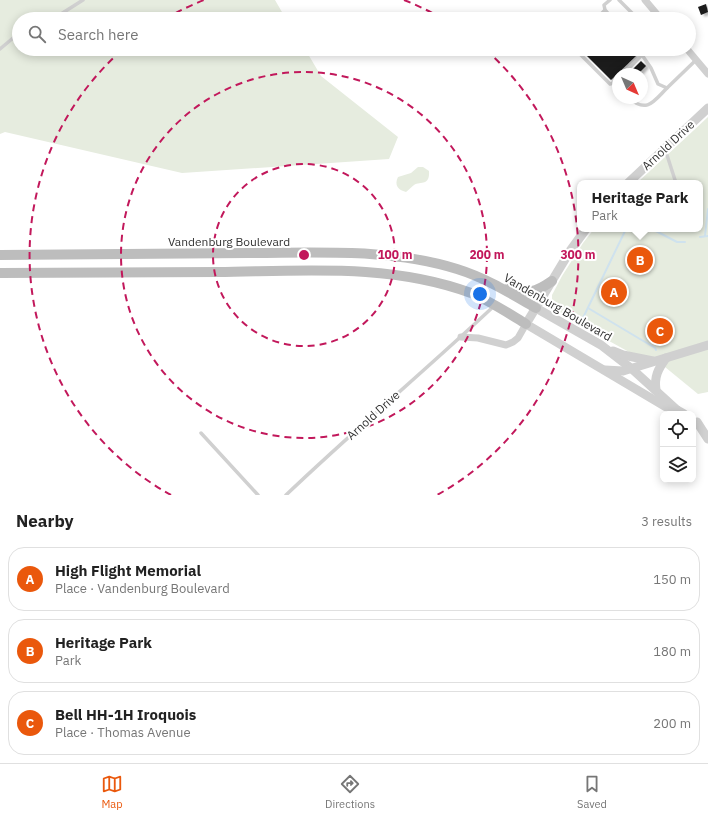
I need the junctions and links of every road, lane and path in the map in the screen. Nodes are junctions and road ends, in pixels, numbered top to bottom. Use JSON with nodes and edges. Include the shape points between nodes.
{"nodes":[{"id":1,"x":83,"y":0,"type":"edge"},
{"id":2,"x":610,"y":0,"type":"edge"},
{"id":3,"x":619,"y":0,"type":"edge"},
{"id":4,"x":644,"y":0,"type":"edge"},
{"id":5,"x":605,"y":10,"type":"edge"},
{"id":6,"x":65,"y":12,"type":"edge"},
{"id":7,"x":631,"y":12,"type":"edge"},
{"id":8,"x":655,"y":12,"type":"edge"},
{"id":9,"x":12,"y":39,"type":"edge"},
{"id":10,"x":0,"y":48,"type":"edge"},
{"id":11,"x":582,"y":56,"type":"edge"},
{"id":12,"x":642,"y":56,"type":"joint"},
{"id":13,"x":692,"y":56,"type":"edge"},
{"id":14,"x":696,"y":60,"type":"junction"},
{"id":15,"x":629,"y":68,"type":"edge"},
{"id":16,"x":708,"y":74,"type":"edge"},
{"id":17,"x":612,"y":83,"type":"edge"},
{"id":18,"x":667,"y":88,"type":"junction"},
{"id":19,"x":636,"y":104,"type":"edge"},
{"id":20,"x":708,"y":108,"type":"edge"},
{"id":21,"x":665,"y":148,"type":"junction"},
{"id":22,"x":631,"y":180,"type":"edge"},
{"id":23,"x":675,"y":180,"type":"edge"},
{"id":24,"x":584,"y":232,"type":"edge"},
{"id":25,"x":169,"y":254,"type":"junction"},
{"id":26,"x":0,"y":255,"type":"edge"},
{"id":27,"x":170,"y":272,"type":"junction"},
{"id":28,"x":0,"y":273,"type":"edge"},
{"id":29,"x":552,"y":281,"type":"junction"},
{"id":30,"x":500,"y":288,"type":"junction"},
{"id":31,"x":495,"y":305,"type":"junction"},
{"id":32,"x":536,"y":308,"type":"junction"},
{"id":33,"x":526,"y":324,"type":"junction"},
{"id":34,"x":461,"y":337,"type":"junction"},
{"id":35,"x":601,"y":345,"type":"junction"},
{"id":36,"x":708,"y":345,"type":"edge"},
{"id":37,"x":666,"y":358,"type":"junction"},
{"id":38,"x":656,"y":362,"type":"junction"},
{"id":39,"x":602,"y":369,"type":"junction"},
{"id":40,"x":632,"y":369,"type":"junction"},
{"id":41,"x":633,"y":387,"type":"junction"},
{"id":42,"x":656,"y":390,"type":"junction"},
{"id":43,"x":678,"y":411,"type":"edge"},
{"id":44,"x":680,"y":411,"type":"edge"},
{"id":45,"x":696,"y":422,"type":"edge"},
{"id":46,"x":696,"y":422,"type":"edge"},
{"id":47,"x":708,"y":429,"type":"edge"},
{"id":48,"x":201,"y":433,"type":"dead end"},
{"id":49,"x":708,"y":439,"type":"edge"},
{"id":50,"x":258,"y":495,"type":"edge"},
{"id":51,"x":286,"y":495,"type":"edge"}],
"edges":[{"from":1,"to":6,"type":"lane"},
{"from":2,"to":5,"type":"lane","via":[[604,5]]},
{"from":3,"to":7,"type":"lane"},
{"from":4,"to":8,"type":"street"},
{"from":9,"to":10,"type":"lane"},
{"from":11,"to":17,"type":"lane"},
{"from":12,"to":15,"type":"lane"},
{"from":12,"to":18,"type":"lane","via":[[658,84]]},
{"from":13,"to":14,"type":"street"},
{"from":14,"to":16,"type":"street"},
{"from":14,"to":18,"type":"lane"},
{"from":18,"to":19,"type":"lane","via":[[648,105]]},
{"from":20,"to":21,"type":"street","name":"Arnold Drive"},
{"from":21,"to":22,"type":"street","name":"Arnold Drive"},
{"from":21,"to":23,"type":"lane"},
{"from":24,"to":29,"type":"street"},
{"from":25,"to":26,"type":"main road","name":"Vandenburg Boulevard"},
{"from":25,"to":27,"type":"main road"},
{"from":25,"to":30,"type":"main road","name":"Vandenburg Boulevard","via":[[352,253],[386,256],[457,269]]},
{"from":27,"to":28,"type":"main road","name":"Vandenburg Boulevard"},
{"from":27,"to":31,"type":"main road","name":"Vandenburg Boulevard","via":[[381,273],[418,278],[453,287]]},
{"from":29,"to":30,"type":"main road","via":[[528,293]]},
{"from":29,"to":32,"type":"street"},
{"from":30,"to":32,"type":"main road","name":"Vandenburg Boulevard"},
{"from":31,"to":33,"type":"main road","name":"Vandenburg Boulevard"},
{"from":31,"to":34,"type":"lane","name":"Arnold Drive"},
{"from":32,"to":33,"type":"street"},
{"from":32,"to":35,"type":"street","name":"Vandenburg Boulevard"},
{"from":33,"to":34,"type":"street","via":[[518,338],[510,344],[501,345],[478,338]]},
{"from":33,"to":39,"type":"street","name":"Vandenburg Boulevard"},
{"from":34,"to":51,"type":"lane","name":"Arnold Drive"},
{"from":35,"to":38,"type":"street","via":[[623,355]]},
{"from":35,"to":40,"type":"street","name":"Vandenburg Boulevard"},
{"from":36,"to":37,"type":"street"},
{"from":37,"to":38,"type":"street"},
{"from":37,"to":42,"type":"street","via":[[657,371]]},
{"from":38,"to":40,"type":"street"},
{"from":39,"to":40,"type":"street"},
{"from":39,"to":41,"type":"street","name":"Vandenburg Boulevard"},
{"from":40,"to":41,"type":"street","via":[[630,378]]},
{"from":40,"to":42,"type":"street","name":"Vandenburg Boulevard"},
{"from":41,"to":43,"type":"street","name":"Vandenburg Boulevard"},
{"from":42,"to":44,"type":"street","name":"Vandenburg Boulevard"},
{"from":45,"to":47,"type":"street"},
{"from":46,"to":49,"type":"street"},
{"from":48,"to":50,"type":"lane"}]}
